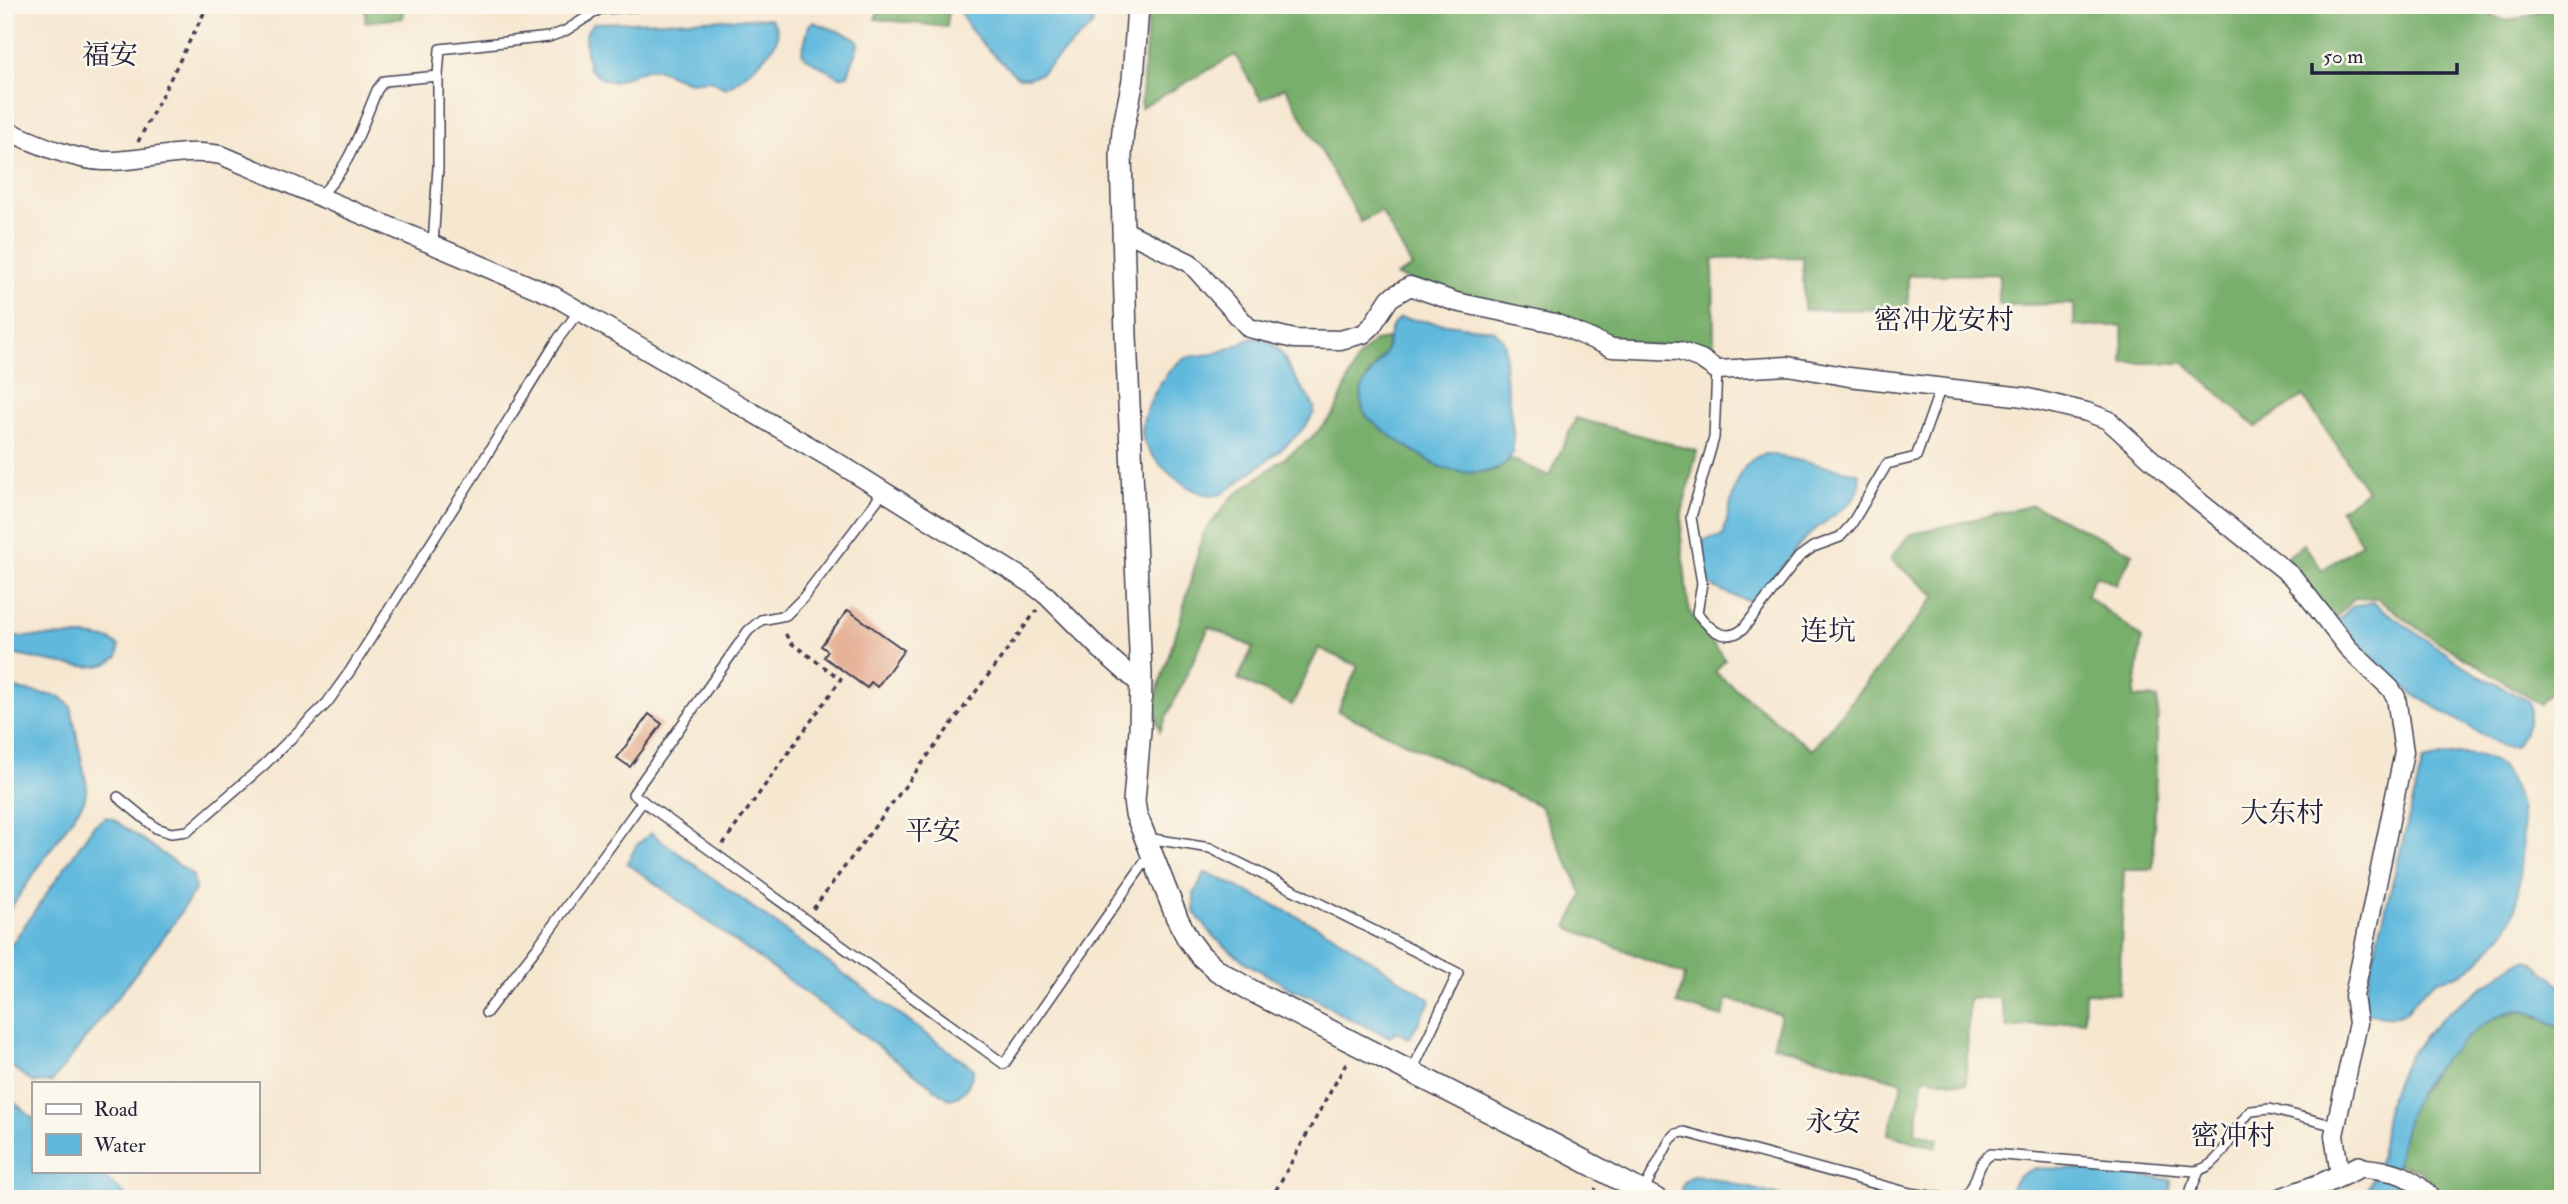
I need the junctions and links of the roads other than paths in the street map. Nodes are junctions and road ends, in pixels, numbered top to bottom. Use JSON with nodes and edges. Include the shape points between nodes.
{"nodes":[{"id":1,"x":653,"y":5,"type":"edge"},
{"id":2,"x":1138,"y":5,"type":"edge"},
{"id":3,"x":438,"y":76,"type":"junction"},
{"id":4,"x":5,"y":130,"type":"edge"},
{"id":5,"x":318,"y":197,"type":"junction"},
{"id":6,"x":1123,"y":230,"type":"junction"},
{"id":7,"x":433,"y":245,"type":"junction"},
{"id":8,"x":579,"y":311,"type":"junction"},
{"id":9,"x":1717,"y":370,"type":"junction"},
{"id":10,"x":1941,"y":387,"type":"junction"},
{"id":11,"x":884,"y":491,"type":"junction"},
{"id":12,"x":1141,"y":685,"type":"junction"},
{"id":13,"x":118,"y":797,"type":"dead end"},
{"id":14,"x":643,"y":801,"type":"junction"},
{"id":15,"x":1148,"y":845,"type":"junction"},
{"id":16,"x":486,"y":1013,"type":"dead end"},
{"id":17,"x":1411,"y":1073,"type":"junction"},
{"id":18,"x":2336,"y":1126,"type":"junction"},
{"id":19,"x":2359,"y":1167,"type":"joint"},
{"id":20,"x":2199,"y":1171,"type":"junction"},
{"id":21,"x":2340,"y":1176,"type":"junction"},
{"id":22,"x":2425,"y":1195,"type":"edge"},
{"id":23,"x":1649,"y":1196,"type":"edge"},
{"id":24,"x":1917,"y":1196,"type":"edge"},
{"id":25,"x":1951,"y":1199,"type":"edge"},
{"id":26,"x":1962,"y":1199,"type":"edge"},
{"id":27,"x":2187,"y":1199,"type":"edge"},
{"id":28,"x":2281,"y":1199,"type":"edge"}],
"edges":[{"from":1,"to":3,"type":"lane","via":[[600,9],[549,37],[440,49]]},
{"from":2,"to":6,"type":"street","via":[[1133,80],[1123,130]]},
{"from":3,"to":5,"type":"lane","via":[[384,81],[344,163]]},
{"from":3,"to":7,"type":"lane"},
{"from":4,"to":5,"type":"street","via":[[101,161],[208,152]]},
{"from":5,"to":7,"type":"street"},
{"from":6,"to":9,"type":"street","via":[[1190,263],[1255,331],[1294,339],[1352,338],[1367,331],[1390,298],[1410,286],[1456,302],[1555,323],[1612,348],[1679,351]]},
{"from":6,"to":12,"type":"street"},
{"from":7,"to":8,"type":"street"},
{"from":8,"to":11,"type":"street"},
{"from":8,"to":13,"type":"lane","via":[[327,703],[188,831],[171,833],[156,828]]},
{"from":9,"to":10,"type":"street","via":[[1788,366]]},
{"from":9,"to":10,"type":"lane","via":[[1714,438],[1691,517],[1702,583],[1697,613],[1727,636],[1743,629],[1804,554],[1844,533],[1887,464],[1916,457]]},
{"from":10,"to":18,"type":"street","via":[[2024,397],[2108,420],[2192,496],[2293,577],[2340,639],[2396,698],[2404,752],[2354,996],[2358,1023]]},
{"from":11,"to":12,"type":"street","via":[[1029,582]]},
{"from":11,"to":14,"type":"lane","via":[[803,598],[786,615],[761,620],[748,631],[633,794]]},
{"from":12,"to":15,"type":"street","via":[[1134,801]]},
{"from":14,"to":15,"type":"lane","via":[[1004,1064]]},
{"from":14,"to":16,"type":"lane"},
{"from":15,"to":17,"type":"street","via":[[1188,939],[1218,971]]},
{"from":15,"to":17,"type":"lane","via":[[1210,848],[1458,972]]},
{"from":17,"to":23,"type":"street"},
{"from":18,"to":20,"type":"lane","via":[[2270,1109],[2251,1111],[2219,1155]]},
{"from":18,"to":21,"type":"street"},
{"from":19,"to":21,"type":"street"},
{"from":19,"to":22,"type":"street","via":[[2398,1172]]},
{"from":20,"to":26,"type":"lane","via":[[1991,1154],[1982,1161],[1974,1187]]},
{"from":20,"to":27,"type":"lane"},
{"from":21,"to":28,"type":"street"},
{"from":23,"to":24,"type":"lane","via":[[1670,1140],[1684,1132]]},
{"from":24,"to":25,"type":"lane"}]}
